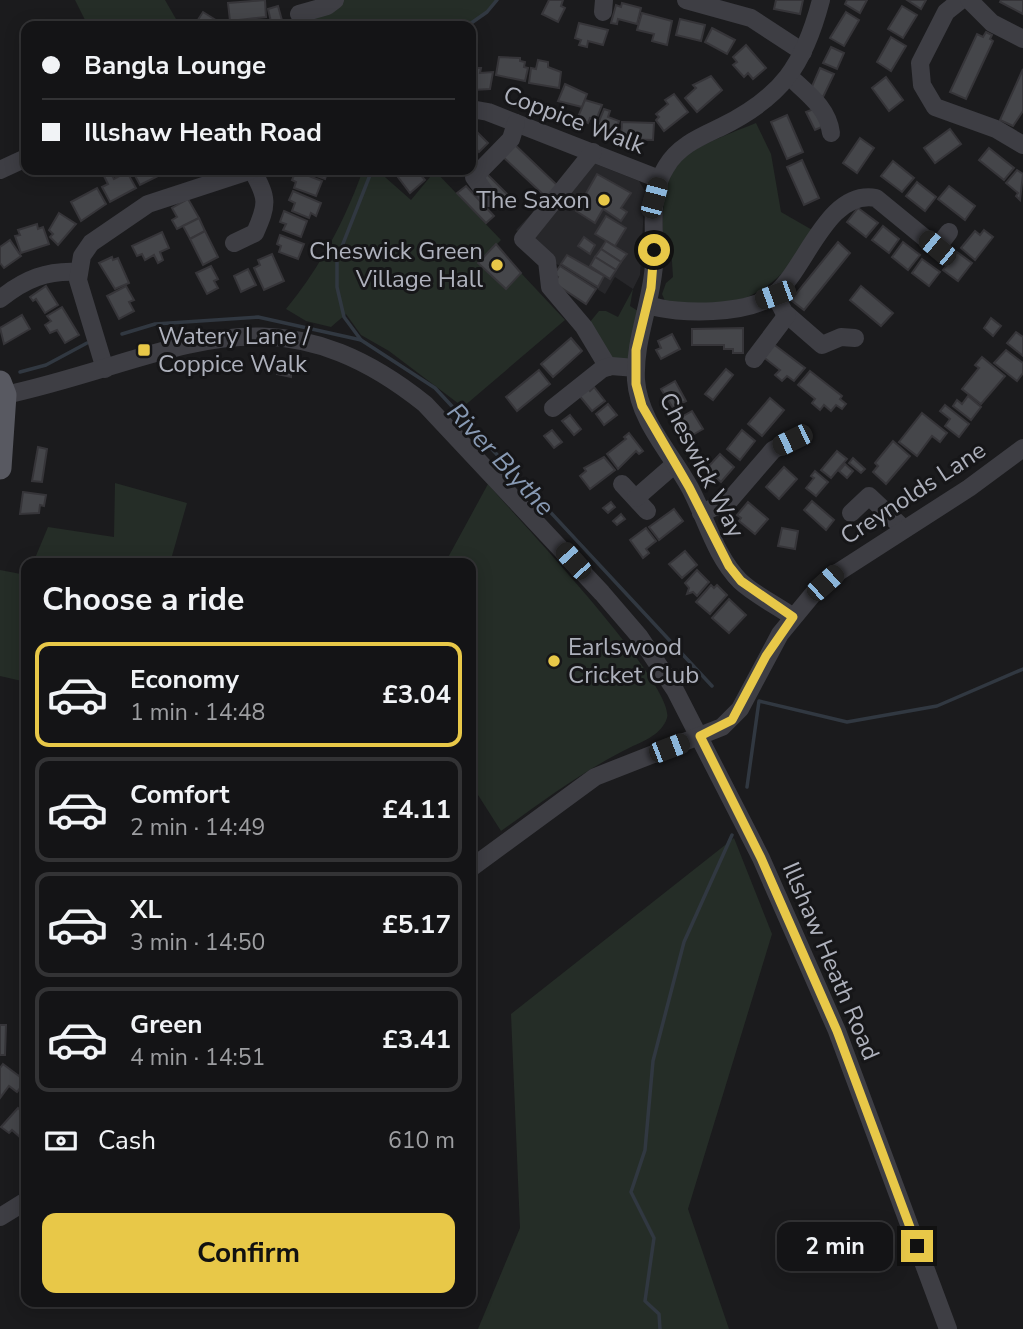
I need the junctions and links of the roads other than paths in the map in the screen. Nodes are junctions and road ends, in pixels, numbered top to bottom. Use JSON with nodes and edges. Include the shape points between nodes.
{"nodes":[{"id":1,"x":335,"y":0,"type":"edge"},
{"id":2,"x":686,"y":0,"type":"edge"},
{"id":3,"x":821,"y":0,"type":"edge"},
{"id":4,"x":961,"y":0,"type":"edge"},
{"id":5,"x":969,"y":0,"type":"edge"},
{"id":6,"x":298,"y":13,"type":"edge"},
{"id":7,"x":1023,"y":39,"type":"edge"},
{"id":8,"x":803,"y":52,"type":"junction"},
{"id":9,"x":790,"y":77,"type":"junction"},
{"id":10,"x":476,"y":111,"type":"edge"},
{"id":11,"x":516,"y":123,"type":"junction"},
{"id":12,"x":831,"y":133,"type":"dead end"},
{"id":13,"x":1022,"y":142,"type":"edge"},
{"id":14,"x":593,"y":152,"type":"junction"},
{"id":15,"x":21,"y":160,"type":"edge"},
{"id":16,"x":0,"y":170,"type":"edge"},
{"id":17,"x":237,"y":175,"type":"edge"},
{"id":18,"x":255,"y":175,"type":"edge"},
{"id":19,"x":476,"y":175,"type":"edge"},
{"id":20,"x":476,"y":175,"type":"edge"},
{"id":21,"x":659,"y":179,"type":"junction"},
{"id":22,"x":489,"y":198,"type":"dead end"},
{"id":23,"x":949,"y":232,"type":"dead end"},
{"id":24,"x":234,"y":243,"type":"dead end"},
{"id":25,"x":79,"y":272,"type":"junction"},
{"id":26,"x":775,"y":295,"type":"junction"},
{"id":27,"x":0,"y":299,"type":"edge"},
{"id":28,"x":648,"y":306,"type":"junction"},
{"id":29,"x":787,"y":315,"type":"junction"},
{"id":30,"x":855,"y":338,"type":"dead end"},
{"id":31,"x":754,"y":359,"type":"dead end"},
{"id":32,"x":608,"y":367,"type":"junction"},
{"id":33,"x":636,"y":368,"type":"junction"},
{"id":34,"x":105,"y":369,"type":"junction"},
{"id":35,"x":2,"y":389,"type":"edge"},
{"id":36,"x":553,"y":408,"type":"dead end"},
{"id":37,"x":792,"y":440,"type":"dead end"},
{"id":38,"x":1023,"y":448,"type":"edge"},
{"id":39,"x":675,"y":464,"type":"junction"},
{"id":40,"x":0,"y":468,"type":"edge"},
{"id":41,"x":622,"y":484,"type":"dead end"},
{"id":42,"x":702,"y":513,"type":"junction"},
{"id":43,"x":851,"y":513,"type":"dead end"},
{"id":44,"x":903,"y":528,"type":"junction"},
{"id":45,"x":793,"y":617,"type":"junction"},
{"id":46,"x":700,"y":736,"type":"junction"},
{"id":47,"x":476,"y":864,"type":"edge"},
{"id":48,"x":21,"y":1204,"type":"edge"},
{"id":49,"x":0,"y":1217,"type":"edge"},
{"id":50,"x":948,"y":1329,"type":"edge"}],
"edges":[{"from":1,"to":6,"type":"street"},
{"from":2,"to":8,"type":"street","via":[[751,18]]},
{"from":3,"to":8,"type":"street","name":"Cheswick Way"},
{"from":4,"to":13,"type":"street","via":[[946,12],[920,63],[922,85],[935,107]]},
{"from":5,"to":7,"type":"street","via":[[992,23]]},
{"from":8,"to":9,"type":"street","name":"Cheswick Way"},
{"from":9,"to":12,"type":"street","via":[[820,106]]},
{"from":9,"to":21,"type":"street","name":"Cheswick Way","via":[[746,114],[682,149]]},
{"from":10,"to":11,"type":"street","name":"Coppice Walk"},
{"from":11,"to":14,"type":"street","name":"Coppice Walk"},
{"from":11,"to":19,"type":"street","via":[[511,138]]},
{"from":14,"to":21,"type":"street","name":"Coppice Walk"},
{"from":14,"to":32,"type":"street","via":[[523,239],[547,261],[550,288],[584,327]]},
{"from":15,"to":16,"type":"street"},
{"from":17,"to":25,"type":"street","via":[[148,204],[91,243]]},
{"from":18,"to":24,"type":"street","via":[[264,191],[266,208],[255,233]]},
{"from":20,"to":22,"type":"street"},
{"from":21,"to":28,"type":"street","name":"Cheswick Way","via":[[653,205],[654,263]]},
{"from":23,"to":26,"type":"street","via":[[937,248],[876,198],[864,196],[838,210]]},
{"from":25,"to":27,"type":"street","via":[[32,278]]},
{"from":25,"to":34,"type":"street"},
{"from":26,"to":28,"type":"street","via":[[713,312],[679,313]]},
{"from":26,"to":29,"type":"street"},
{"from":28,"to":33,"type":"street","name":"Cheswick Way"},
{"from":29,"to":30,"type":"street","via":[[822,345],[841,337]]},
{"from":29,"to":31,"type":"street"},
{"from":32,"to":33,"type":"street"},
{"from":32,"to":36,"type":"street"},
{"from":33,"to":39,"type":"street","name":"Cheswick Way","via":[[642,406]]},
{"from":34,"to":35,"type":"street","name":"Illshaw Heath Road"},
{"from":34,"to":46,"type":"street","name":"Illshaw Heath Road","via":[[161,349],[206,340],[264,337],[317,343],[353,356],[398,383],[446,426],[639,636]]},
{"from":35,"to":40,"type":"main road"},
{"from":37,"to":42,"type":"street","via":[[773,450],[729,501]]},
{"from":38,"to":44,"type":"street","name":"Creynolds Lane"},
{"from":39,"to":41,"type":"street","via":[[642,505]]},
{"from":39,"to":42,"type":"street","name":"Cheswick Way"},
{"from":42,"to":45,"type":"street","name":"Cheswick Way","via":[[721,555],[741,581]]},
{"from":43,"to":44,"type":"street","via":[[869,496]]},
{"from":44,"to":45,"type":"street","name":"Creynolds Lane","via":[[836,573]]},
{"from":45,"to":46,"type":"street","name":"Creynolds Lane","via":[[732,720]]},
{"from":46,"to":47,"type":"street","name":"Creynolds Lane","via":[[595,777]]},
{"from":46,"to":50,"type":"street","name":"Illshaw Heath Road","via":[[761,858],[837,1031]]},
{"from":48,"to":49,"type":"street"}]}
